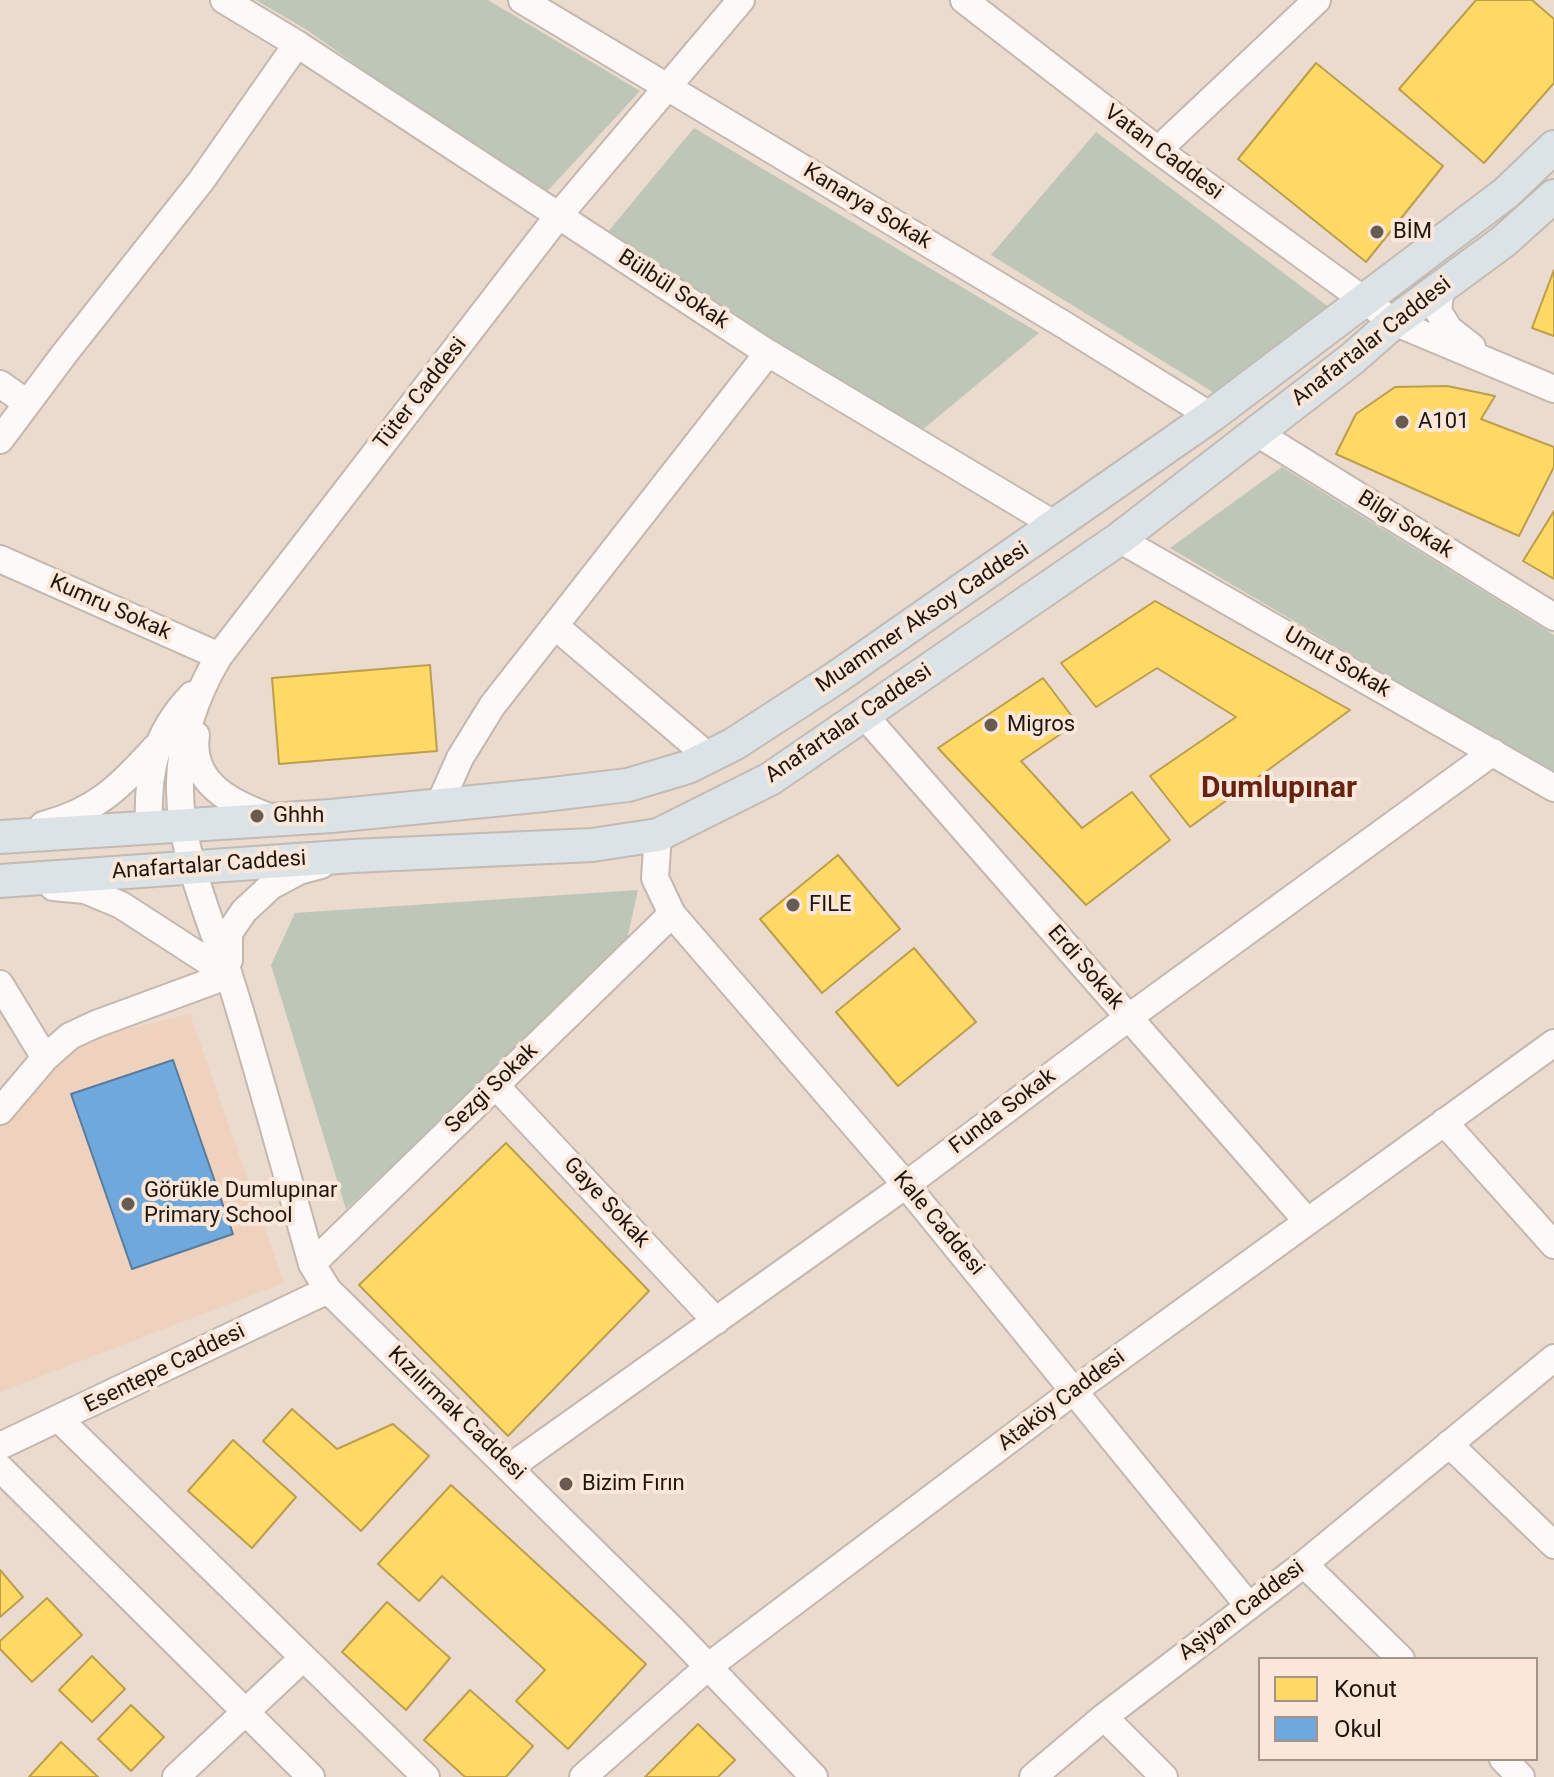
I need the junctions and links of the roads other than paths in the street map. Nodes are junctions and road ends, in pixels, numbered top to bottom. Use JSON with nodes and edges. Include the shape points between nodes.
{"nodes":[{"id":1,"x":224,"y":0,"type":"edge"},
{"id":2,"x":522,"y":0,"type":"edge"},
{"id":3,"x":741,"y":0,"type":"edge"},
{"id":4,"x":964,"y":0,"type":"edge"},
{"id":5,"x":1316,"y":0,"type":"edge"},
{"id":6,"x":297,"y":44,"type":"junction"},
{"id":7,"x":667,"y":86,"type":"junction"},
{"id":8,"x":1554,"y":147,"type":"edge"},
{"id":9,"x":1158,"y":150,"type":"junction"},
{"id":10,"x":1554,"y":196,"type":"edge"},
{"id":11,"x":559,"y":215,"type":"junction"},
{"id":12,"x":1441,"y":287,"type":"junction"},
{"id":13,"x":1365,"y":302,"type":"junction"},
{"id":14,"x":1394,"y":322,"type":"junction"},
{"id":15,"x":768,"y":353,"type":"junction"},
{"id":16,"x":1487,"y":359,"type":"junction"},
{"id":17,"x":0,"y":384,"type":"edge"},
{"id":18,"x":1554,"y":389,"type":"edge"},
{"id":19,"x":27,"y":403,"type":"junction"},
{"id":20,"x":1211,"y":416,"type":"junction"},
{"id":21,"x":1257,"y":433,"type":"junction"},
{"id":22,"x":0,"y":440,"type":"edge"},
{"id":23,"x":1057,"y":526,"type":"junction"},
{"id":24,"x":1119,"y":539,"type":"junction"},
{"id":25,"x":0,"y":559,"type":"edge"},
{"id":26,"x":1554,"y":617,"type":"edge"},
{"id":27,"x":555,"y":626,"type":"junction"},
{"id":28,"x":219,"y":656,"type":"junction"},
{"id":29,"x":203,"y":684,"type":"junction"},
{"id":30,"x":864,"y":715,"type":"junction"},
{"id":31,"x":156,"y":747,"type":"junction"},
{"id":32,"x":1493,"y":752,"type":"junction"},
{"id":33,"x":709,"y":757,"type":"junction"},
{"id":34,"x":1554,"y":788,"type":"edge"},
{"id":35,"x":439,"y":805,"type":"junction"},
{"id":36,"x":275,"y":819,"type":"junction"},
{"id":37,"x":183,"y":824,"type":"junction"},
{"id":38,"x":149,"y":826,"type":"junction"},
{"id":39,"x":658,"y":835,"type":"junction"},
{"id":40,"x":0,"y":837,"type":"edge"},
{"id":41,"x":353,"y":856,"type":"junction"},
{"id":42,"x":193,"y":867,"type":"junction"},
{"id":43,"x":0,"y":883,"type":"edge"},
{"id":44,"x":672,"y":914,"type":"junction"},
{"id":45,"x":229,"y":975,"type":"junction"},
{"id":46,"x":0,"y":984,"type":"edge"},
{"id":47,"x":1128,"y":1018,"type":"junction"},
{"id":48,"x":1554,"y":1043,"type":"edge"},
{"id":49,"x":45,"y":1058,"type":"junction"},
{"id":50,"x":495,"y":1085,"type":"junction"},
{"id":51,"x":0,"y":1111,"type":"edge"},
{"id":52,"x":1444,"y":1122,"type":"junction"},
{"id":53,"x":906,"y":1185,"type":"junction"},
{"id":54,"x":1307,"y":1221,"type":"junction"},
{"id":55,"x":1554,"y":1245,"type":"edge"},
{"id":56,"x":312,"y":1264,"type":"junction"},
{"id":57,"x":328,"y":1290,"type":"junction"},
{"id":58,"x":716,"y":1321,"type":"junction"},
{"id":59,"x":1554,"y":1358,"type":"edge"},
{"id":60,"x":1075,"y":1390,"type":"junction"},
{"id":61,"x":59,"y":1419,"type":"junction"},
{"id":62,"x":1449,"y":1444,"type":"junction"},
{"id":63,"x":0,"y":1446,"type":"edge"},
{"id":64,"x":510,"y":1467,"type":"junction"},
{"id":65,"x":0,"y":1468,"type":"edge"},
{"id":66,"x":1554,"y":1545,"type":"edge"},
{"id":67,"x":1304,"y":1564,"type":"junction"},
{"id":68,"x":1248,"y":1605,"type":"junction"},
{"id":69,"x":1399,"y":1657,"type":"edge"},
{"id":70,"x":303,"y":1658,"type":"junction"},
{"id":71,"x":709,"y":1666,"type":"junction"},
{"id":72,"x":246,"y":1713,"type":"junction"},
{"id":73,"x":1104,"y":1717,"type":"junction"},
{"id":74,"x":1505,"y":1761,"type":"edge"},
{"id":75,"x":176,"y":1777,"type":"edge"},
{"id":76,"x":311,"y":1777,"type":"edge"},
{"id":77,"x":426,"y":1777,"type":"edge"},
{"id":78,"x":583,"y":1777,"type":"edge"},
{"id":79,"x":814,"y":1777,"type":"edge"},
{"id":80,"x":1033,"y":1777,"type":"edge"},
{"id":81,"x":1164,"y":1777,"type":"edge"},
{"id":82,"x":1521,"y":1777,"type":"edge"}],
"edges":[{"from":1,"to":6,"type":"street","name":"Bülbül Sokak"},
{"from":2,"to":7,"type":"street","name":"Kanarya Sokak"},
{"from":3,"to":7,"type":"street","name":"Tüter Caddesi"},
{"from":4,"to":9,"type":"street","name":"Vatan Caddesi"},
{"from":5,"to":9,"type":"street"},
{"from":6,"to":11,"type":"street","name":"Bülbül Sokak"},
{"from":6,"to":19,"type":"street","via":[[201,181]]},
{"from":7,"to":11,"type":"street","name":"Tüter Caddesi"},
{"from":7,"to":20,"type":"street","name":"Kanarya Sokak"},
{"from":8,"to":13,"type":"main road","name":"Muammer Aksoy Caddesi","via":[[1506,193]]},
{"from":9,"to":13,"type":"street","name":"Vatan Caddesi"},
{"from":10,"to":12,"type":"main road","name":"Anafartalar Caddesi"},
{"from":11,"to":15,"type":"street","name":"Bülbül Sokak"},
{"from":11,"to":28,"type":"street","name":"Tüter Caddesi"},
{"from":12,"to":14,"type":"main road","name":"Anafartalar Caddesi"},
{"from":12,"to":16,"type":"street","via":[[1438,311],[1449,329]]},
{"from":13,"to":14,"type":"street","name":"Vatan Caddesi"},
{"from":13,"to":20,"type":"main road","name":"Muammer Aksoy Caddesi"},
{"from":14,"to":16,"type":"street","name":"Vatan Caddesi"},
{"from":14,"to":21,"type":"main road","name":"Anafartalar Caddesi"},
{"from":15,"to":23,"type":"street","name":"Bülbül Sokak"},
{"from":15,"to":27,"type":"street"},
{"from":16,"to":18,"type":"street"},
{"from":17,"to":19,"type":"street"},
{"from":19,"to":22,"type":"street"},
{"from":20,"to":23,"type":"main road","name":"Muammer Aksoy Caddesi"},
{"from":21,"to":24,"type":"main road","name":"Anafartalar Caddesi"},
{"from":21,"to":26,"type":"street","name":"Bilgi Sokak"},
{"from":23,"to":33,"type":"main road","name":"Muammer Aksoy Caddesi","via":[[834,679]]},
{"from":24,"to":30,"type":"main road","name":"Anafartalar Caddesi"},
{"from":24,"to":32,"type":"street","name":"Umut Sokak"},
{"from":25,"to":28,"type":"street","name":"Kumru Sokak"},
{"from":27,"to":33,"type":"street"},
{"from":27,"to":35,"type":"street","via":[[492,706]]},
{"from":28,"to":29,"type":"street","name":"Tüter Caddesi"},
{"from":29,"to":31,"type":"street","via":[[173,714]]},
{"from":29,"to":36,"type":"street","via":[[194,749],[201,773],[219,793]]},
{"from":29,"to":37,"type":"street","name":"Tüter Caddesi","via":[[185,730]]},
{"from":30,"to":39,"type":"main road","name":"Anafartalar Caddesi","via":[[770,779]]},
{"from":30,"to":47,"type":"street","name":"Erdi Sokak"},
{"from":31,"to":38,"type":"street","via":[[147,789]]},
{"from":31,"to":40,"type":"street","via":[[110,793],[73,817]]},
{"from":32,"to":34,"type":"street","name":"Umut Sokak"},
{"from":32,"to":47,"type":"street","name":"Funda Sokak"},
{"from":33,"to":35,"type":"main road","name":"Muammer Aksoy Caddesi","via":[[628,785]]},
{"from":35,"to":36,"type":"main road","name":"Muammer Aksoy Caddesi"},
{"from":36,"to":37,"type":"main road","name":"Muammer Aksoy Caddesi"},
{"from":37,"to":38,"type":"main road","name":"Anafartalar Caddesi"},
{"from":37,"to":42,"type":"street","name":"Tüter Caddesi"},
{"from":38,"to":40,"type":"main road","name":"Anafartalar Caddesi"},
{"from":39,"to":41,"type":"main road","name":"Anafartalar Caddesi","via":[[592,845]]},
{"from":39,"to":44,"type":"street","name":"Kale Caddesi","via":[[655,878]]},
{"from":41,"to":42,"type":"main road","name":"Anafartalar Caddesi"},
{"from":41,"to":45,"type":"street","via":[[299,871],[271,886],[244,911],[229,933]]},
{"from":42,"to":43,"type":"main road","name":"Anafartalar Caddesi"},
{"from":42,"to":45,"type":"street","name":"Tüter Caddesi"},
{"from":43,"to":45,"type":"street","via":[[85,890],[121,905]]},
{"from":44,"to":50,"type":"street","name":"Sezgi Sokak"},
{"from":44,"to":53,"type":"street","name":"Kale Caddesi"},
{"from":45,"to":49,"type":"street","via":[[83,1029]]},
{"from":45,"to":56,"type":"street","name":"Kızılırmak Caddesi"},
{"from":46,"to":49,"type":"street"},
{"from":47,"to":53,"type":"street","name":"Funda Sokak"},
{"from":47,"to":54,"type":"street","name":"Erdi Sokak"},
{"from":48,"to":52,"type":"street","name":"Ataköy Caddesi"},
{"from":49,"to":51,"type":"street"},
{"from":50,"to":56,"type":"street","name":"Sezgi Sokak"},
{"from":50,"to":58,"type":"street","name":"Gaye Sokak"},
{"from":52,"to":54,"type":"street","name":"Ataköy Caddesi"},
{"from":52,"to":55,"type":"street"},
{"from":53,"to":58,"type":"street","name":"Funda Sokak"},
{"from":53,"to":60,"type":"street","name":"Kale Caddesi"},
{"from":54,"to":60,"type":"street","name":"Ataköy Caddesi"},
{"from":56,"to":57,"type":"street","name":"Kızılırmak Caddesi"},
{"from":57,"to":61,"type":"street","name":"Esentepe Caddesi"},
{"from":57,"to":64,"type":"street","name":"Kızılırmak Caddesi"},
{"from":58,"to":64,"type":"street","name":"Funda Sokak"},
{"from":59,"to":62,"type":"street","name":"Aşiyan Caddesi"},
{"from":60,"to":68,"type":"street","name":"Kale Caddesi"},
{"from":60,"to":71,"type":"street","name":"Ataköy Caddesi"},
{"from":61,"to":63,"type":"street","name":"Esentepe Caddesi"},
{"from":61,"to":70,"type":"street"},
{"from":62,"to":66,"type":"street"},
{"from":62,"to":67,"type":"street","name":"Aşiyan Caddesi"},
{"from":64,"to":71,"type":"street","name":"Kızılırmak Caddesi"},
{"from":65,"to":72,"type":"street"},
{"from":67,"to":68,"type":"street","name":"Aşiyan Caddesi"},
{"from":67,"to":69,"type":"street"},
{"from":68,"to":73,"type":"street","name":"Aşiyan Caddesi"},
{"from":70,"to":72,"type":"street"},
{"from":70,"to":77,"type":"street"},
{"from":71,"to":78,"type":"street","name":"Ataköy Caddesi"},
{"from":71,"to":79,"type":"street","name":"Kızılırmak Caddesi"},
{"from":72,"to":75,"type":"street"},
{"from":72,"to":76,"type":"street"},
{"from":73,"to":80,"type":"street","name":"Aşiyan Caddesi"},
{"from":73,"to":81,"type":"street"},
{"from":74,"to":82,"type":"street"}]}
